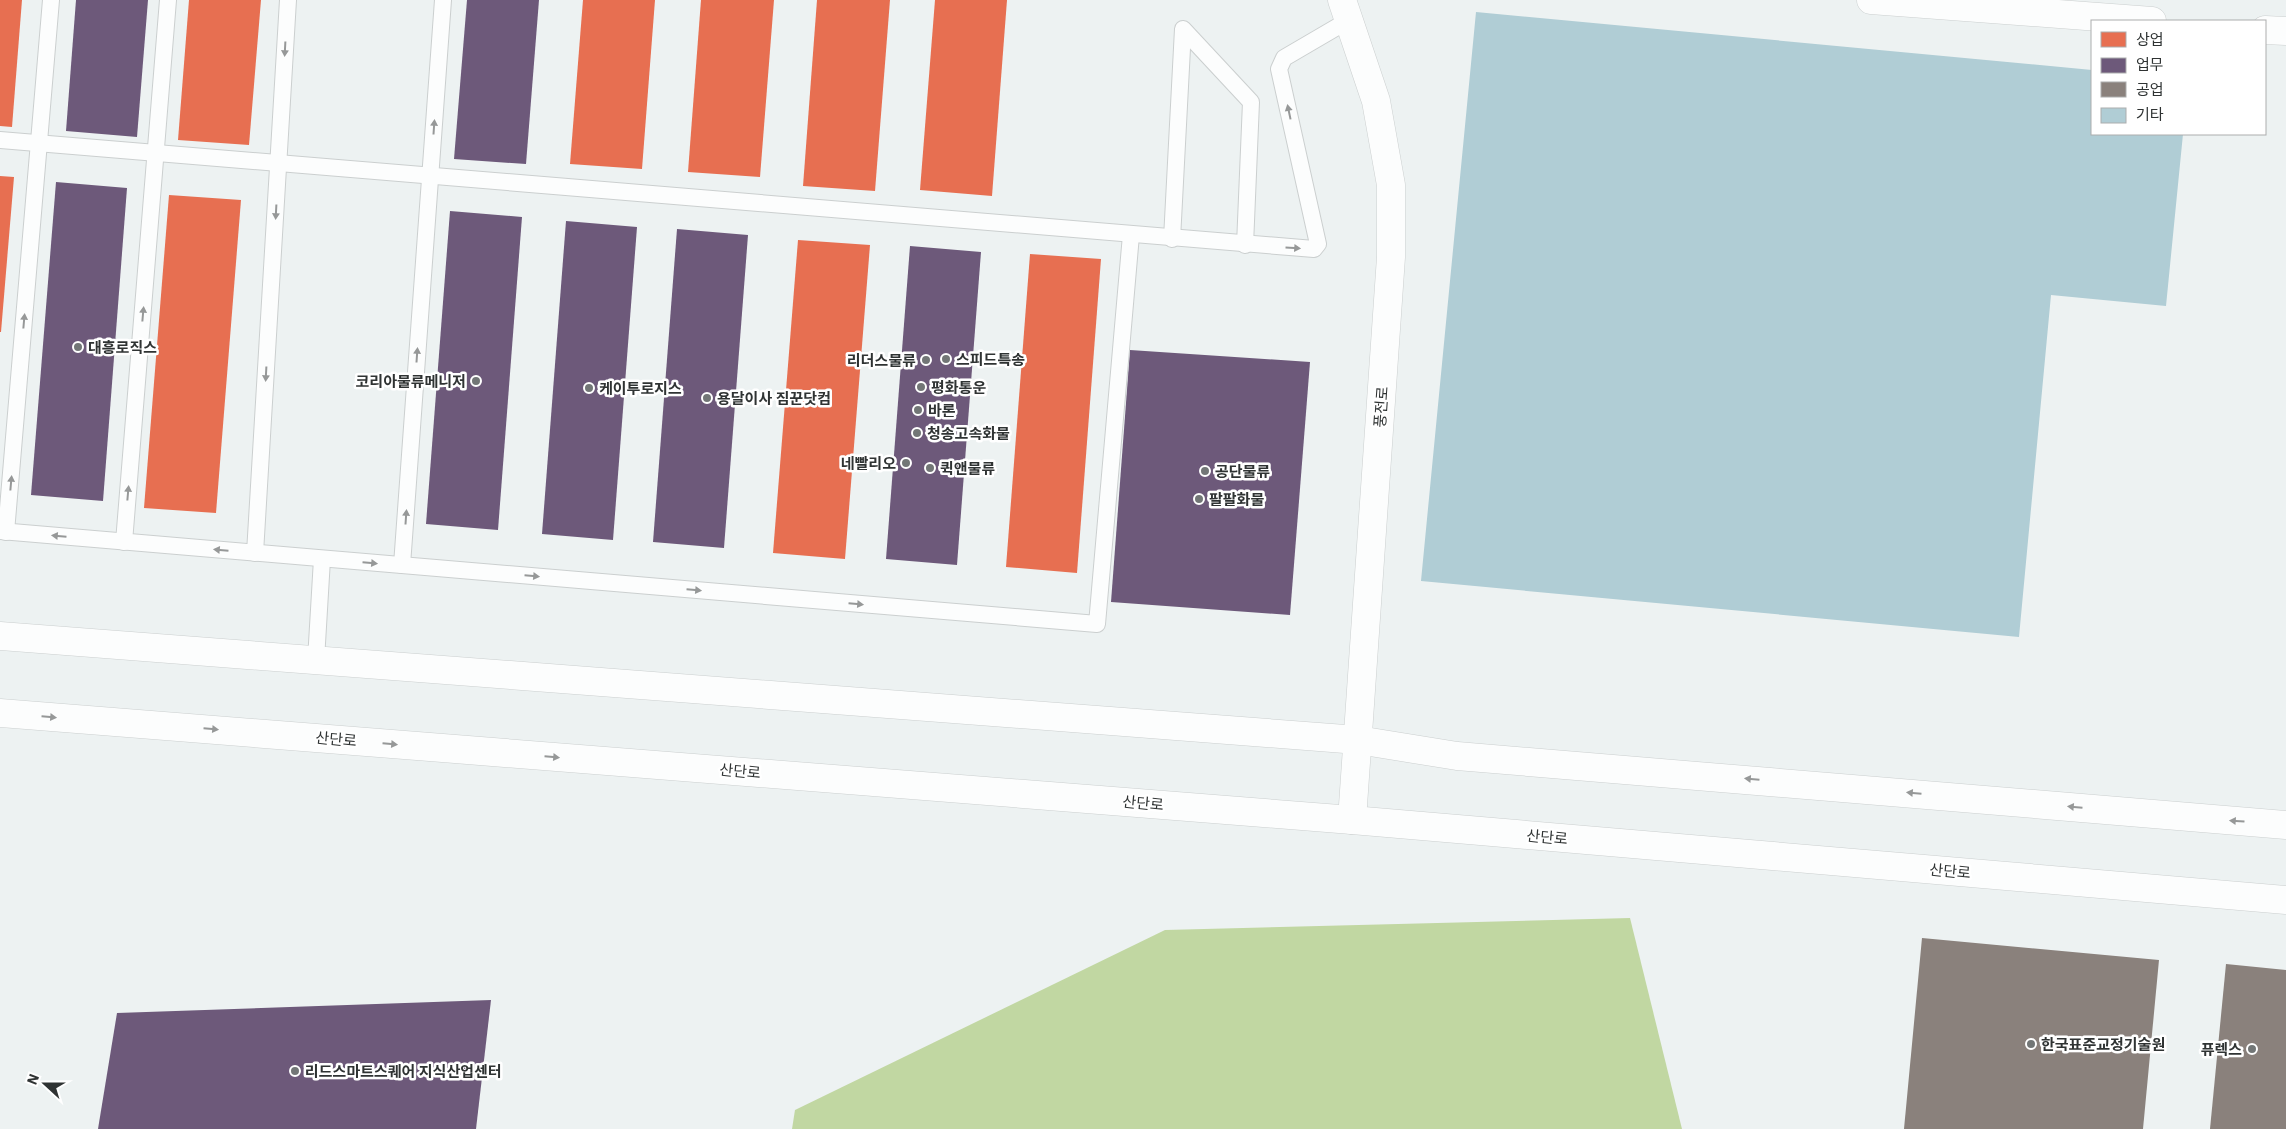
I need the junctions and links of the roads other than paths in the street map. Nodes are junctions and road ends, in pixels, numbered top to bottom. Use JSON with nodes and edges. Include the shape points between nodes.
{"nodes":[{"id":1,"x":51,"y":0,"type":"edge"},
{"id":2,"x":168,"y":0,"type":"edge"},
{"id":3,"x":288,"y":0,"type":"edge"},
{"id":4,"x":443,"y":0,"type":"edge"},
{"id":5,"x":1871,"y":0,"type":"edge"},
{"id":6,"x":1345,"y":10,"type":"edge"},
{"id":7,"x":2139,"y":20,"type":"edge"},
{"id":8,"x":2266,"y":30,"type":"edge"},
{"id":9,"x":2286,"y":31,"type":"edge"},
{"id":10,"x":0,"y":140,"type":"edge"},
{"id":11,"x":39,"y":143,"type":"junction"},
{"id":12,"x":156,"y":153,"type":"junction"},
{"id":13,"x":278,"y":163,"type":"junction"},
{"id":14,"x":431,"y":176,"type":"junction"},
{"id":15,"x":1131,"y":235,"type":"junction"},
{"id":16,"x":1172,"y":239,"type":"junction"},
{"id":17,"x":1245,"y":245,"type":"junction"},
{"id":18,"x":3,"y":531,"type":"edge"},
{"id":19,"x":124,"y":542,"type":"junction"},
{"id":20,"x":255,"y":552,"type":"junction"},
{"id":21,"x":322,"y":558,"type":"junction"},
{"id":22,"x":402,"y":565,"type":"junction"},
{"id":23,"x":0,"y":636,"type":"edge"},
{"id":24,"x":316,"y":660,"type":"junction"},
{"id":25,"x":0,"y":713,"type":"edge"},
{"id":26,"x":1358,"y":740,"type":"junction"},
{"id":27,"x":1352,"y":820,"type":"junction"},
{"id":28,"x":2286,"y":824,"type":"edge"},
{"id":29,"x":2286,"y":900,"type":"edge"}],
"edges":[{"from":1,"to":11,"type":"lane"},
{"from":2,"to":12,"type":"lane"},
{"from":3,"to":13,"type":"lane","one_way":true},
{"from":14,"to":4,"type":"lane","one_way":true},
{"from":5,"to":7,"type":"street"},
{"from":17,"to":6,"type":"lane","one_way":true,"via":[[1314,249],[1318,244],[1279,69],[1284,58]]},
{"from":6,"to":26,"type":"street","name":"풍전로","via":[[1376,101],[1391,185],[1391,257]]},
{"from":8,"to":9,"type":"street"},
{"from":10,"to":11,"type":"lane"},
{"from":11,"to":12,"type":"lane"},
{"from":18,"to":11,"type":"lane","one_way":true},
{"from":12,"to":13,"type":"lane"},
{"from":19,"to":12,"type":"lane","one_way":true},
{"from":13,"to":14,"type":"lane"},
{"from":13,"to":20,"type":"lane","one_way":true},
{"from":14,"to":15,"type":"lane"},
{"from":22,"to":14,"type":"lane","one_way":true},
{"from":15,"to":16,"type":"lane"},
{"from":22,"to":15,"type":"lane","one_way":true,"via":[[1097,624]]},
{"from":16,"to":17,"type":"lane"},
{"from":16,"to":17,"type":"lane","via":[[1183,29],[1251,102]]},
{"from":19,"to":18,"type":"lane","one_way":true},
{"from":20,"to":19,"type":"lane","one_way":true},
{"from":20,"to":21,"type":"lane"},
{"from":21,"to":22,"type":"lane","one_way":true},
{"from":21,"to":24,"type":"lane"},
{"from":23,"to":24,"type":"street"},
{"from":24,"to":26,"type":"street"},
{"from":25,"to":27,"type":"street","name":"산단로","one_way":true},
{"from":26,"to":27,"type":"street","name":"풍전로"},
{"from":28,"to":26,"type":"street","one_way":true,"via":[[1457,756]]},
{"from":27,"to":29,"type":"street","name":"산단로"}]}
